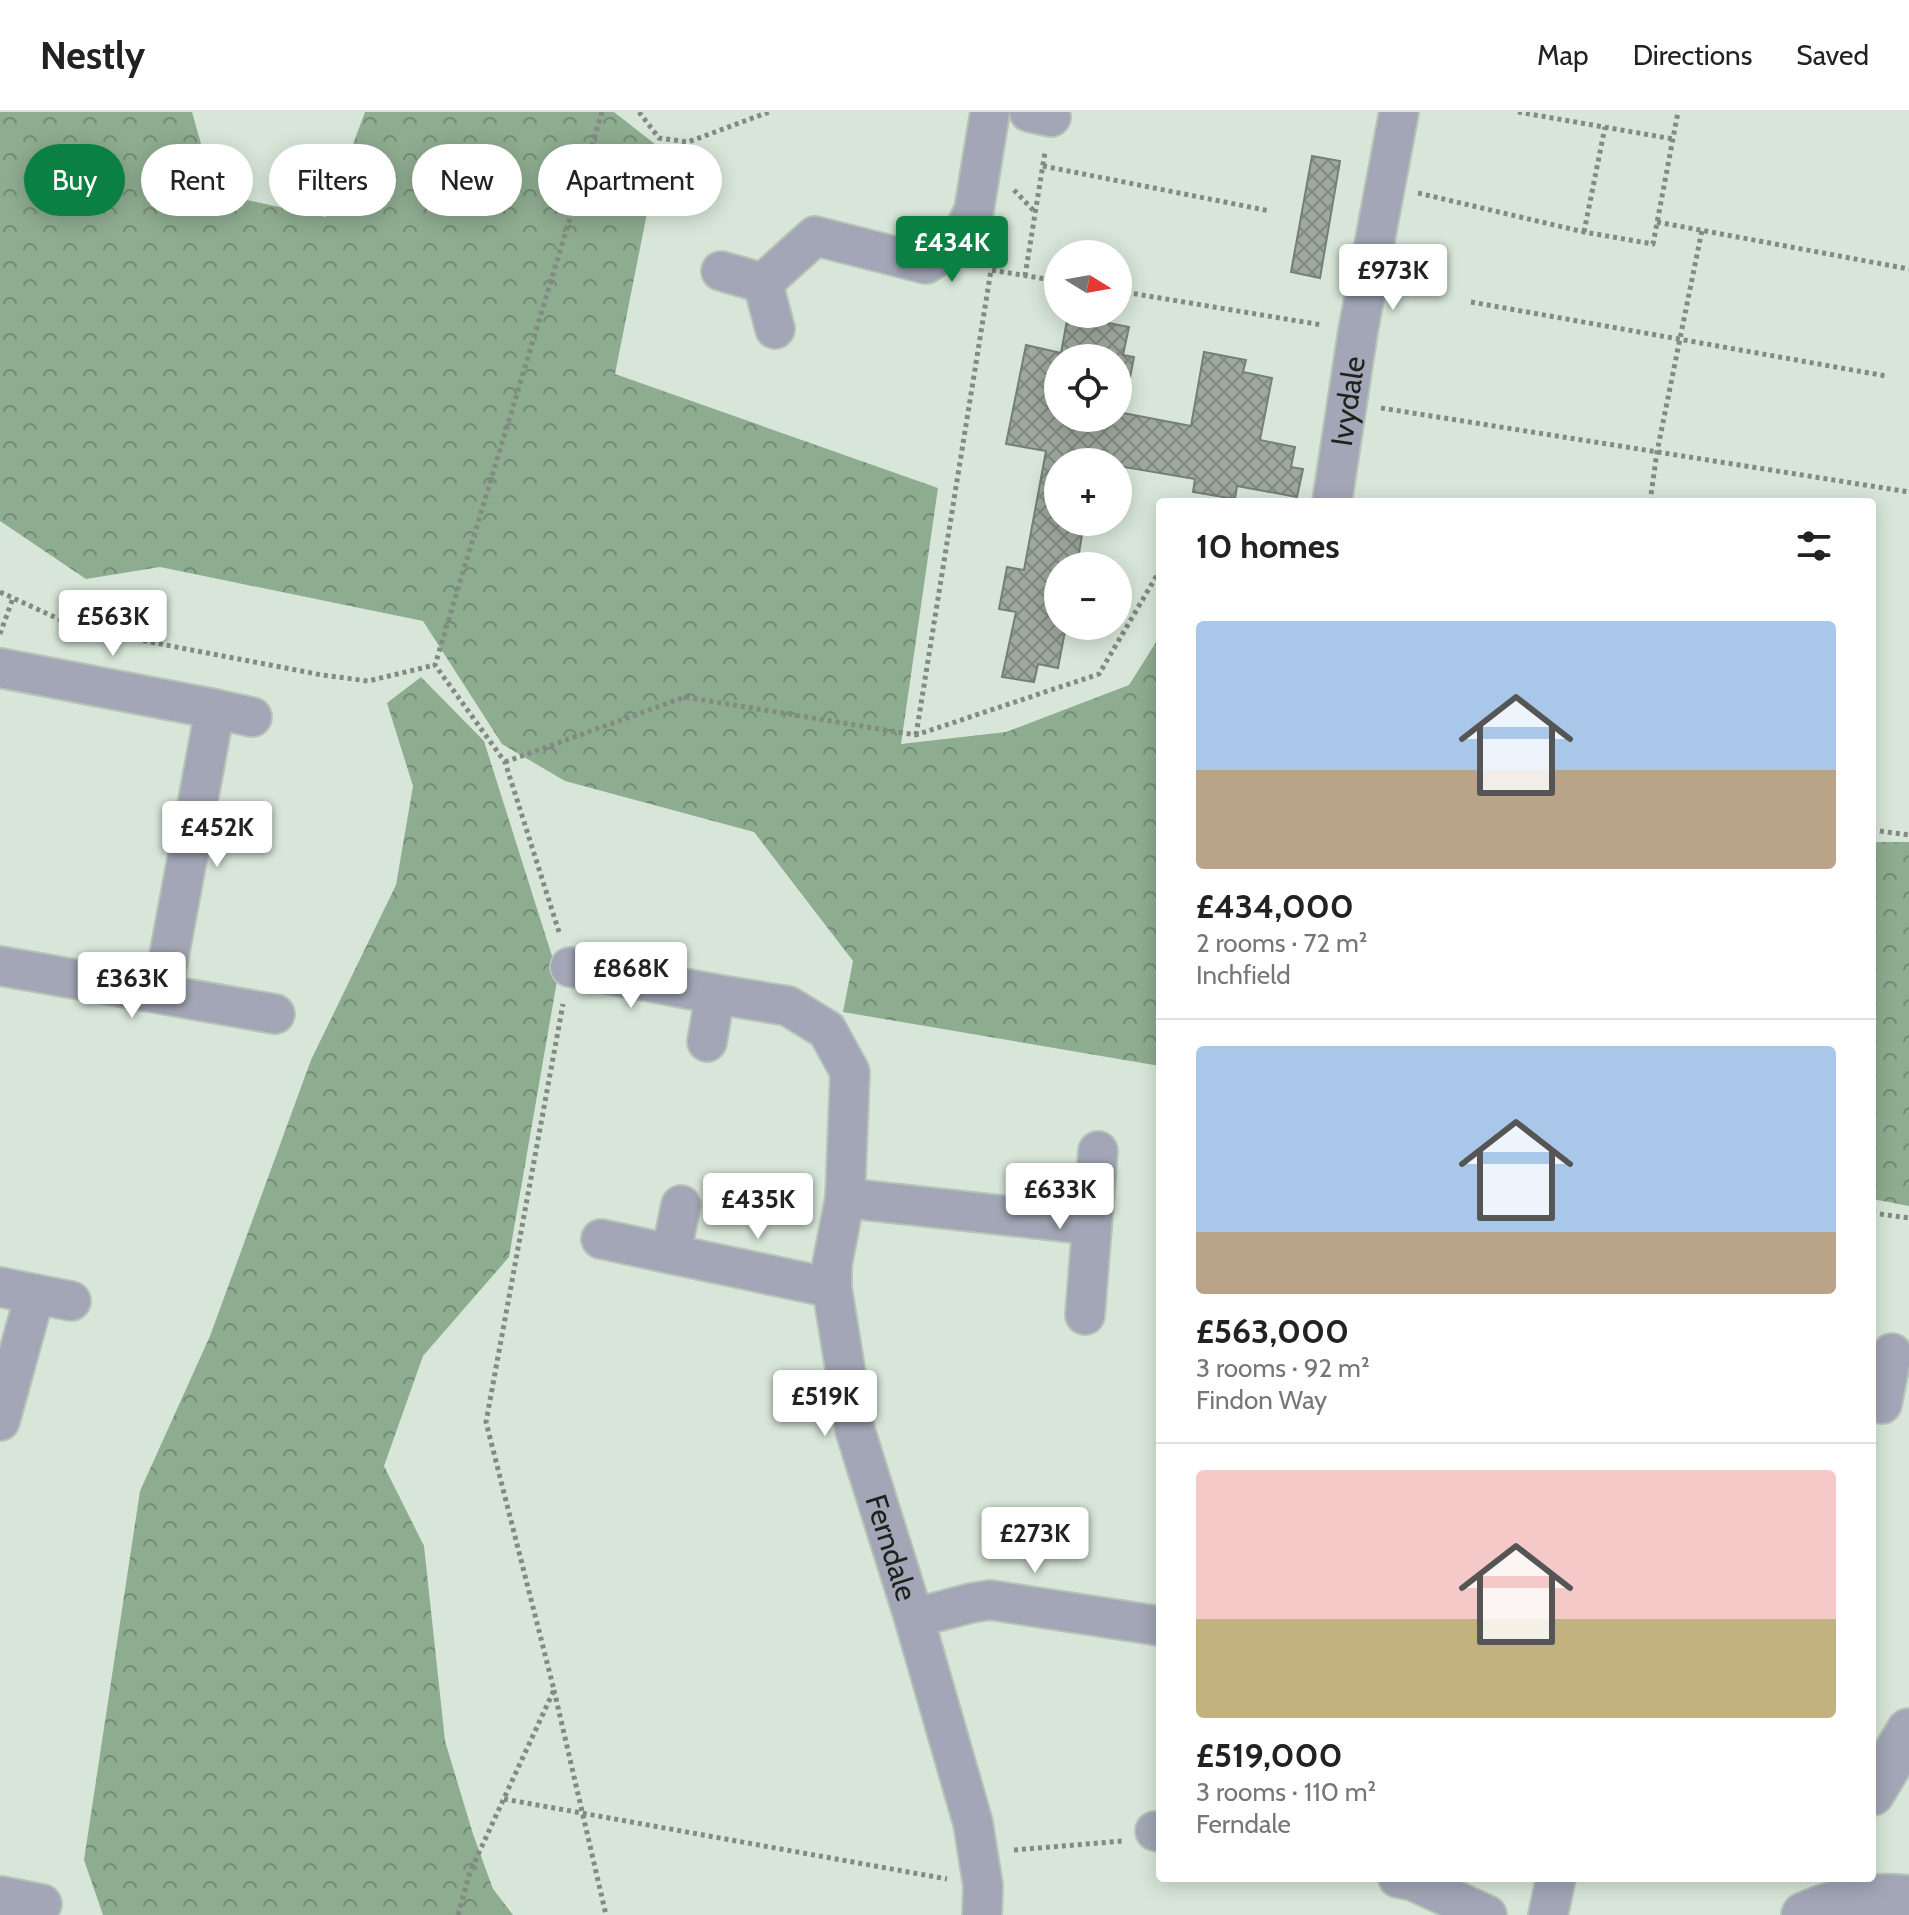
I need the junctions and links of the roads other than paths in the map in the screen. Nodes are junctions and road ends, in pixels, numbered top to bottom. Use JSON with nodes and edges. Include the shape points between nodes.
{"nodes":[{"id":1,"x":990,"y":112,"type":"edge"},
{"id":2,"x":1399,"y":112,"type":"edge"},
{"id":3,"x":721,"y":271,"type":"dead end"},
{"id":4,"x":763,"y":283,"type":"junction"},
{"id":5,"x":775,"y":329,"type":"dead end"},
{"id":6,"x":1333,"y":498,"type":"edge"},
{"id":7,"x":0,"y":668,"type":"edge"},
{"id":8,"x":215,"y":709,"type":"junction"},
{"id":9,"x":252,"y":717,"type":"dead end"},
{"id":10,"x":0,"y":966,"type":"edge"},
{"id":11,"x":570,"y":967,"type":"road end"},
{"id":12,"x":162,"y":994,"type":"junction"},
{"id":13,"x":715,"y":994,"type":"junction"},
{"id":14,"x":275,"y":1014,"type":"dead end"},
{"id":15,"x":707,"y":1042,"type":"dead end"},
{"id":16,"x":1098,"y":1151,"type":"dead end"},
{"id":17,"x":845,"y":1198,"type":"junction"},
{"id":18,"x":681,"y":1205,"type":"dead end"},
{"id":19,"x":1092,"y":1225,"type":"junction"},
{"id":20,"x":601,"y":1239,"type":"dead end"},
{"id":21,"x":671,"y":1254,"type":"junction"},
{"id":22,"x":832,"y":1288,"type":"junction"},
{"id":23,"x":35,"y":1294,"type":"edge"},
{"id":24,"x":1085,"y":1315,"type":"dead end"},
{"id":25,"x":1892,"y":1353,"type":"dead end"},
{"id":26,"x":1888,"y":1405,"type":"edge"},
{"id":27,"x":0,"y":1421,"type":"edge"},
{"id":28,"x":914,"y":1618,"type":"junction"},
{"id":29,"x":1156,"y":1625,"type":"edge"},
{"id":30,"x":1909,"y":1731,"type":"edge"},
{"id":31,"x":1876,"y":1786,"type":"edge"},
{"id":32,"x":1415,"y":1882,"type":"edge"},
{"id":33,"x":1555,"y":1882,"type":"edge"},
{"id":34,"x":1812,"y":1882,"type":"edge"},
{"id":35,"x":981,"y":1885,"type":"edge"},
{"id":36,"x":0,"y":1896,"type":"edge"},
{"id":37,"x":1909,"y":1898,"type":"edge"},
{"id":38,"x":42,"y":1904,"type":"dead end"},
{"id":39,"x":1487,"y":1915,"type":"edge"},
{"id":40,"x":1548,"y":1915,"type":"edge"},
{"id":41,"x":1789,"y":1915,"type":"edge"},
{"id":42,"x":1804,"y":1915,"type":"edge"}],
"edges":[{"from":1,"to":4,"type":"street","via":[[974,210],[959,242],[926,264],[815,236]]},
{"from":2,"to":6,"type":"street","name":"Ivydale"},
{"from":3,"to":4,"type":"street"},
{"from":4,"to":5,"type":"street"},
{"from":7,"to":8,"type":"street"},
{"from":8,"to":9,"type":"street"},
{"from":8,"to":12,"type":"street"},
{"from":10,"to":12,"type":"street"},
{"from":11,"to":13,"type":"street","name":"Ferndale"},
{"from":12,"to":14,"type":"street"},
{"from":13,"to":15,"type":"street"},
{"from":13,"to":17,"type":"street","name":"Ferndale","via":[[788,1006],[827,1030],[850,1072]]},
{"from":16,"to":19,"type":"street"},
{"from":17,"to":19,"type":"street"},
{"from":17,"to":22,"type":"street","name":"Ferndale"},
{"from":18,"to":21,"type":"street"},
{"from":19,"to":24,"type":"street"},
{"from":20,"to":21,"type":"street"},
{"from":21,"to":22,"type":"street"},
{"from":22,"to":28,"type":"street","name":"Ferndale","via":[[855,1430]]},
{"from":23,"to":27,"type":"street"},
{"from":25,"to":26,"type":"street"},
{"from":28,"to":29,"type":"street","name":"Ferndale","via":[[990,1600]]},
{"from":28,"to":35,"type":"street","name":"Ferndale","via":[[973,1823]]},
{"from":30,"to":31,"type":"street"},
{"from":32,"to":39,"type":"street"},
{"from":33,"to":40,"type":"street"},
{"from":34,"to":41,"type":"street"},
{"from":36,"to":38,"type":"street"},
{"from":37,"to":42,"type":"street","via":[[1859,1898]]}]}
